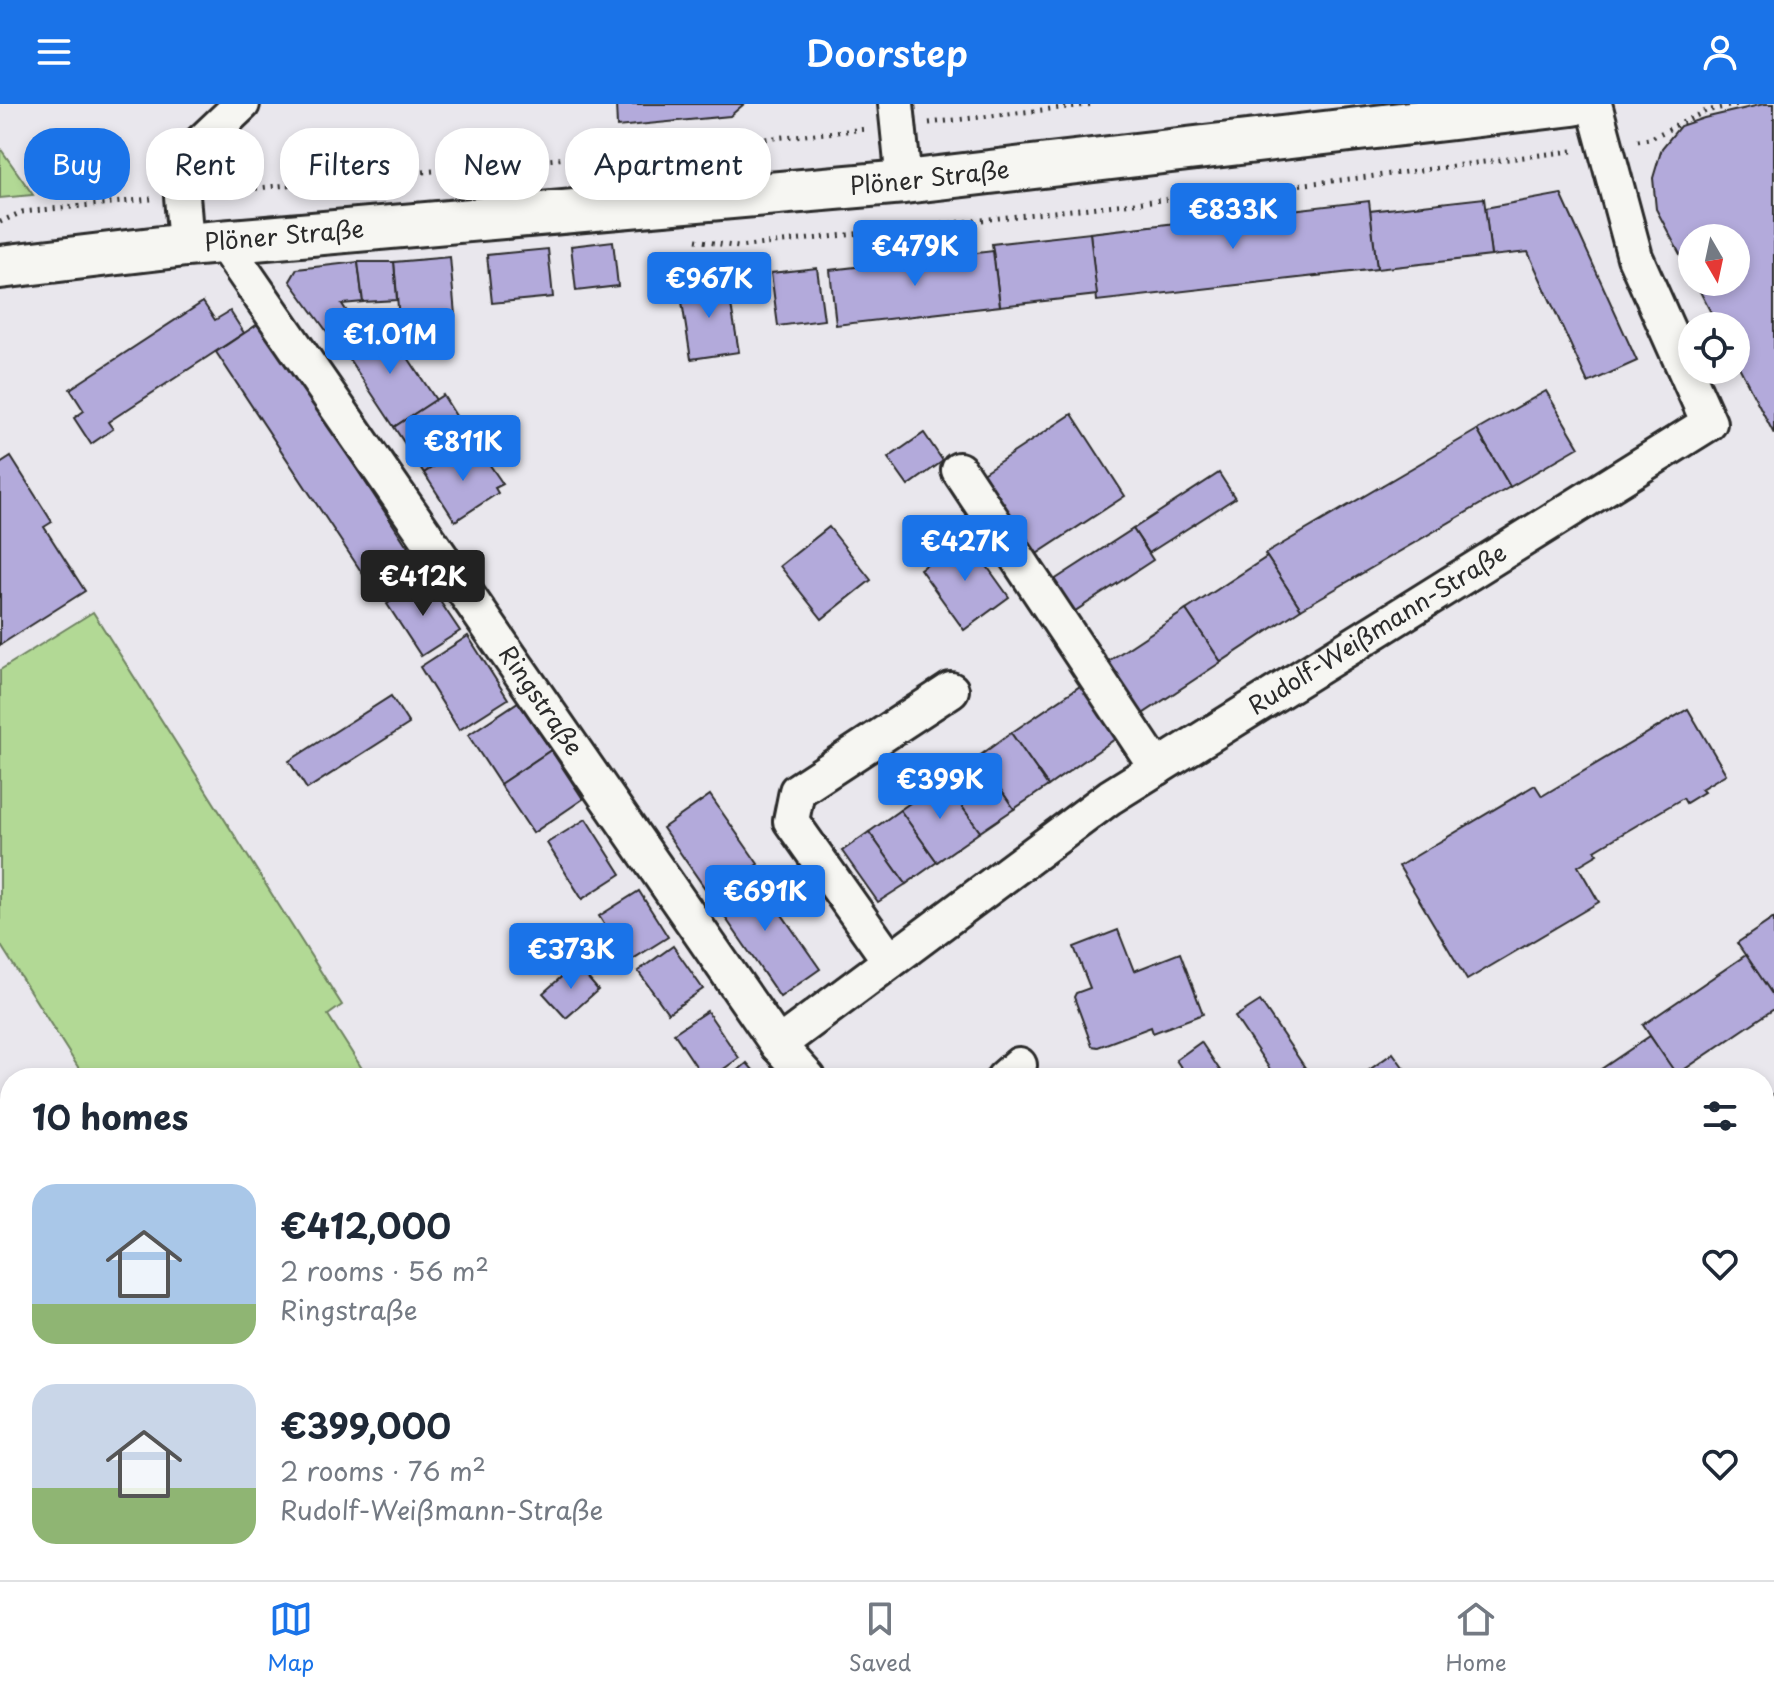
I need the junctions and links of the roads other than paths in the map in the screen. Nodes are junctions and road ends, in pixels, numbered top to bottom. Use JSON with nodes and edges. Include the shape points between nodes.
{"nodes":[{"id":1,"x":242,"y":104,"type":"edge"},
{"id":2,"x":1573,"y":104,"type":"edge"},
{"id":3,"x":1594,"y":104,"type":"edge"},
{"id":4,"x":897,"y":115,"type":"edge"},
{"id":5,"x":904,"y":182,"type":"junction"},
{"id":6,"x":204,"y":244,"type":"junction"},
{"id":7,"x":0,"y":267,"type":"edge"},
{"id":8,"x":959,"y":470,"type":"dead end"},
{"id":9,"x":951,"y":690,"type":"dead end"},
{"id":10,"x":1157,"y":768,"type":"junction"},
{"id":11,"x":890,"y":961,"type":"junction"},
{"id":12,"x":778,"y":1045,"type":"junction"},
{"id":13,"x":799,"y":1068,"type":"edge"}],
"edges":[{"from":1,"to":6,"type":"street","via":[[187,156],[182,196]]},
{"from":2,"to":5,"type":"main road","name":"Plöner Straße"},
{"from":3,"to":10,"type":"street","name":"Rudolf-Weißmann-Straße","via":[[1635,257],[1709,423]]},
{"from":4,"to":5,"type":"street"},
{"from":5,"to":6,"type":"main road","name":"Plöner Straße"},
{"from":6,"to":7,"type":"main road","name":"Plöner Straße"},
{"from":6,"to":12,"type":"street","name":"Ringstraße"},
{"from":8,"to":10,"type":"street"},
{"from":9,"to":11,"type":"street","via":[[797,791],[791,821]]},
{"from":10,"to":11,"type":"street","name":"Rudolf-Weißmann-Straße","via":[[1110,797]]},
{"from":11,"to":12,"type":"street","name":"Rudolf-Weißmann-Straße"},
{"from":12,"to":13,"type":"street","name":"Ringstraße"}]}
